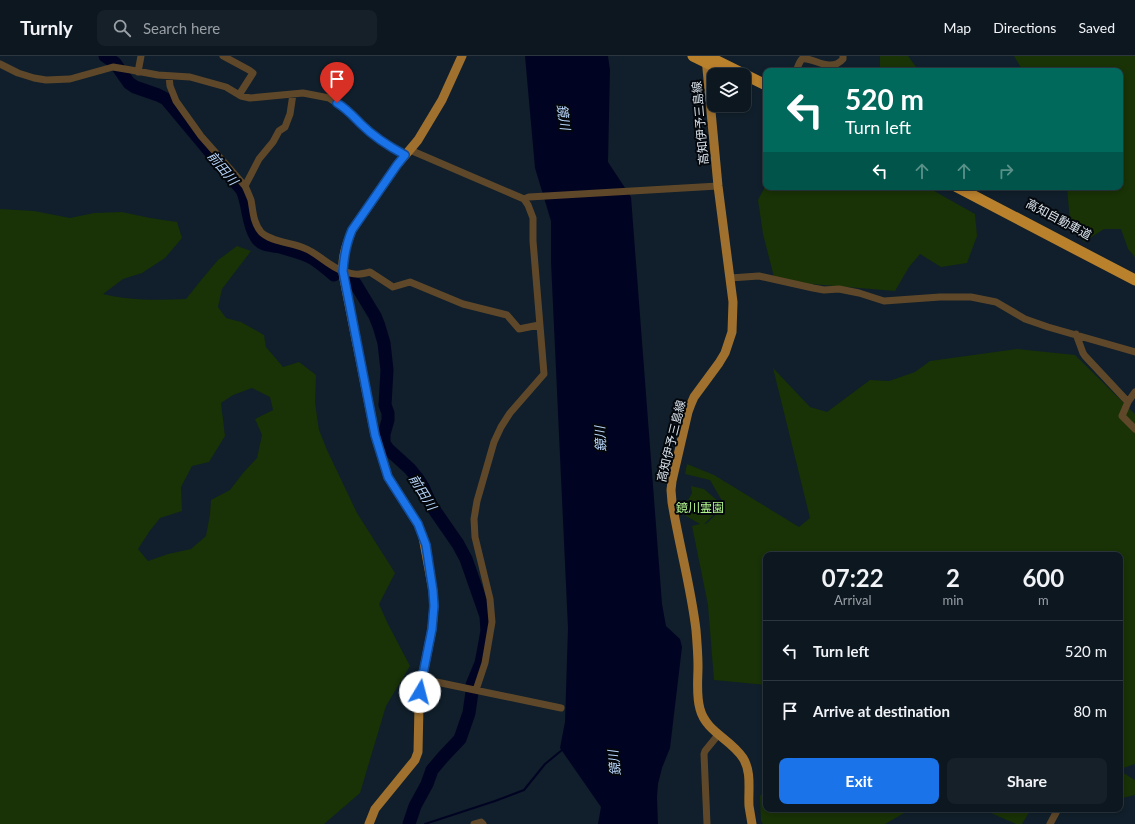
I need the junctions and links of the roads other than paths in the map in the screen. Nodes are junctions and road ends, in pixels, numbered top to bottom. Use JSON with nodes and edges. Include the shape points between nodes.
{"nodes":[{"id":1,"x":141,"y":56,"type":"edge"},
{"id":2,"x":223,"y":56,"type":"edge"},
{"id":3,"x":462,"y":56,"type":"edge"},
{"id":4,"x":693,"y":56,"type":"edge"},
{"id":5,"x":707,"y":56,"type":"edge"},
{"id":6,"x":843,"y":56,"type":"edge"},
{"id":7,"x":0,"y":64,"type":"edge"},
{"id":8,"x":718,"y":68,"type":"edge"},
{"id":9,"x":797,"y":68,"type":"edge"},
{"id":10,"x":135,"y":71,"type":"junction"},
{"id":11,"x":169,"y":76,"type":"junction"},
{"id":12,"x":751,"y":84,"type":"edge"},
{"id":13,"x":763,"y":84,"type":"edge"},
{"id":14,"x":763,"y":90,"type":"edge"},
{"id":15,"x":293,"y":94,"type":"junction"},
{"id":16,"x":239,"y":95,"type":"junction"},
{"id":17,"x":407,"y":152,"type":"junction"},
{"id":18,"x":245,"y":186,"type":"junction"},
{"id":19,"x":718,"y":186,"type":"junction"},
{"id":20,"x":963,"y":190,"type":"edge"},
{"id":21,"x":976,"y":190,"type":"edge"},
{"id":22,"x":526,"y":198,"type":"junction"},
{"id":23,"x":343,"y":271,"type":"junction"},
{"id":24,"x":1135,"y":274,"type":"edge"},
{"id":25,"x":730,"y":278,"type":"junction"},
{"id":26,"x":1135,"y":280,"type":"edge"},
{"id":27,"x":540,"y":325,"type":"junction"},
{"id":28,"x":1076,"y":334,"type":"junction"},
{"id":29,"x":1135,"y":352,"type":"edge"},
{"id":30,"x":1135,"y":392,"type":"edge"},
{"id":31,"x":1128,"y":402,"type":"junction"},
{"id":32,"x":1135,"y":429,"type":"edge"},
{"id":33,"x":422,"y":679,"type":"junction"},
{"id":34,"x":476,"y":690,"type":"junction"},
{"id":35,"x":561,"y":708,"type":"dead end"},
{"id":36,"x":718,"y":735,"type":"junction"},
{"id":37,"x":1056,"y":812,"type":"edge"},
{"id":38,"x":369,"y":824,"type":"edge"},
{"id":39,"x":474,"y":824,"type":"edge"},
{"id":40,"x":483,"y":824,"type":"edge"},
{"id":41,"x":707,"y":824,"type":"edge"},
{"id":42,"x":752,"y":824,"type":"edge"},
{"id":43,"x":1050,"y":824,"type":"edge"}],
"edges":[{"from":1,"to":10,"type":"street"},
{"from":2,"to":16,"type":"street","via":[[253,72]]},
{"from":3,"to":17,"type":"main road","via":[[442,100],[418,140]]},
{"from":4,"to":8,"type":"highway","bridge":true},
{"from":5,"to":13,"type":"highway"},
{"from":5,"to":19,"type":"main road","name":"高知伊予三島線"},
{"from":6,"to":9,"type":"street","via":[[840,63],[834,65],[810,56],[805,57]]},
{"from":7,"to":10,"type":"street","via":[[18,73],[46,80],[70,79],[113,67]]},
{"from":10,"to":11,"type":"street"},
{"from":11,"to":16,"type":"street","via":[[190,77],[226,87]]},
{"from":11,"to":18,"type":"street","via":[[176,101],[200,136]]},
{"from":12,"to":14,"type":"highway"},
{"from":15,"to":16,"type":"street","via":[[250,98]]},
{"from":15,"to":17,"type":"street","via":[[303,93],[329,98],[346,108],[377,137]]},
{"from":15,"to":18,"type":"street","via":[[285,126],[278,131],[273,142],[259,159]]},
{"from":17,"to":22,"type":"street"},
{"from":17,"to":23,"type":"main road","via":[[352,230],[347,242]]},
{"from":18,"to":23,"type":"street","via":[[261,232],[304,248]]},
{"from":19,"to":22,"type":"street"},
{"from":19,"to":25,"type":"main road","name":"高知伊予三島線"},
{"from":20,"to":26,"type":"highway"},
{"from":21,"to":24,"type":"highway","name":"高知自動車道"},
{"from":22,"to":27,"type":"street","via":[[533,218]]},
{"from":23,"to":27,"type":"street","via":[[358,275],[370,272],[393,287],[410,282],[463,304],[507,315],[519,329]]},
{"from":23,"to":33,"type":"main road","via":[[382,462],[388,477],[418,524],[426,545],[434,606]]},
{"from":25,"to":28,"type":"street","via":[[759,276],[824,290],[839,289],[859,293],[884,301],[971,297],[996,302],[1025,319]]},
{"from":25,"to":36,"type":"main road","name":"高知伊予三島線","via":[[733,302],[732,332],[722,358],[694,397],[688,412],[671,490],[696,628],[699,707],[705,721]]},
{"from":27,"to":34,"type":"street","via":[[544,374],[501,427],[494,442],[477,501],[475,537],[490,599],[492,622],[485,663]]},
{"from":28,"to":29,"type":"street"},
{"from":28,"to":31,"type":"street","via":[[1082,353]]},
{"from":30,"to":31,"type":"street"},
{"from":31,"to":32,"type":"street","via":[[1122,416]]},
{"from":33,"to":34,"type":"street"},
{"from":33,"to":38,"type":"main road","via":[[418,752],[415,760],[375,809]]},
{"from":34,"to":35,"type":"street"},
{"from":36,"to":41,"type":"street","via":[[704,754]]},
{"from":36,"to":42,"type":"main road","name":"高知伊予三島線","via":[[744,759]]},
{"from":37,"to":43,"type":"street"},
{"from":39,"to":40,"type":"street"}]}
